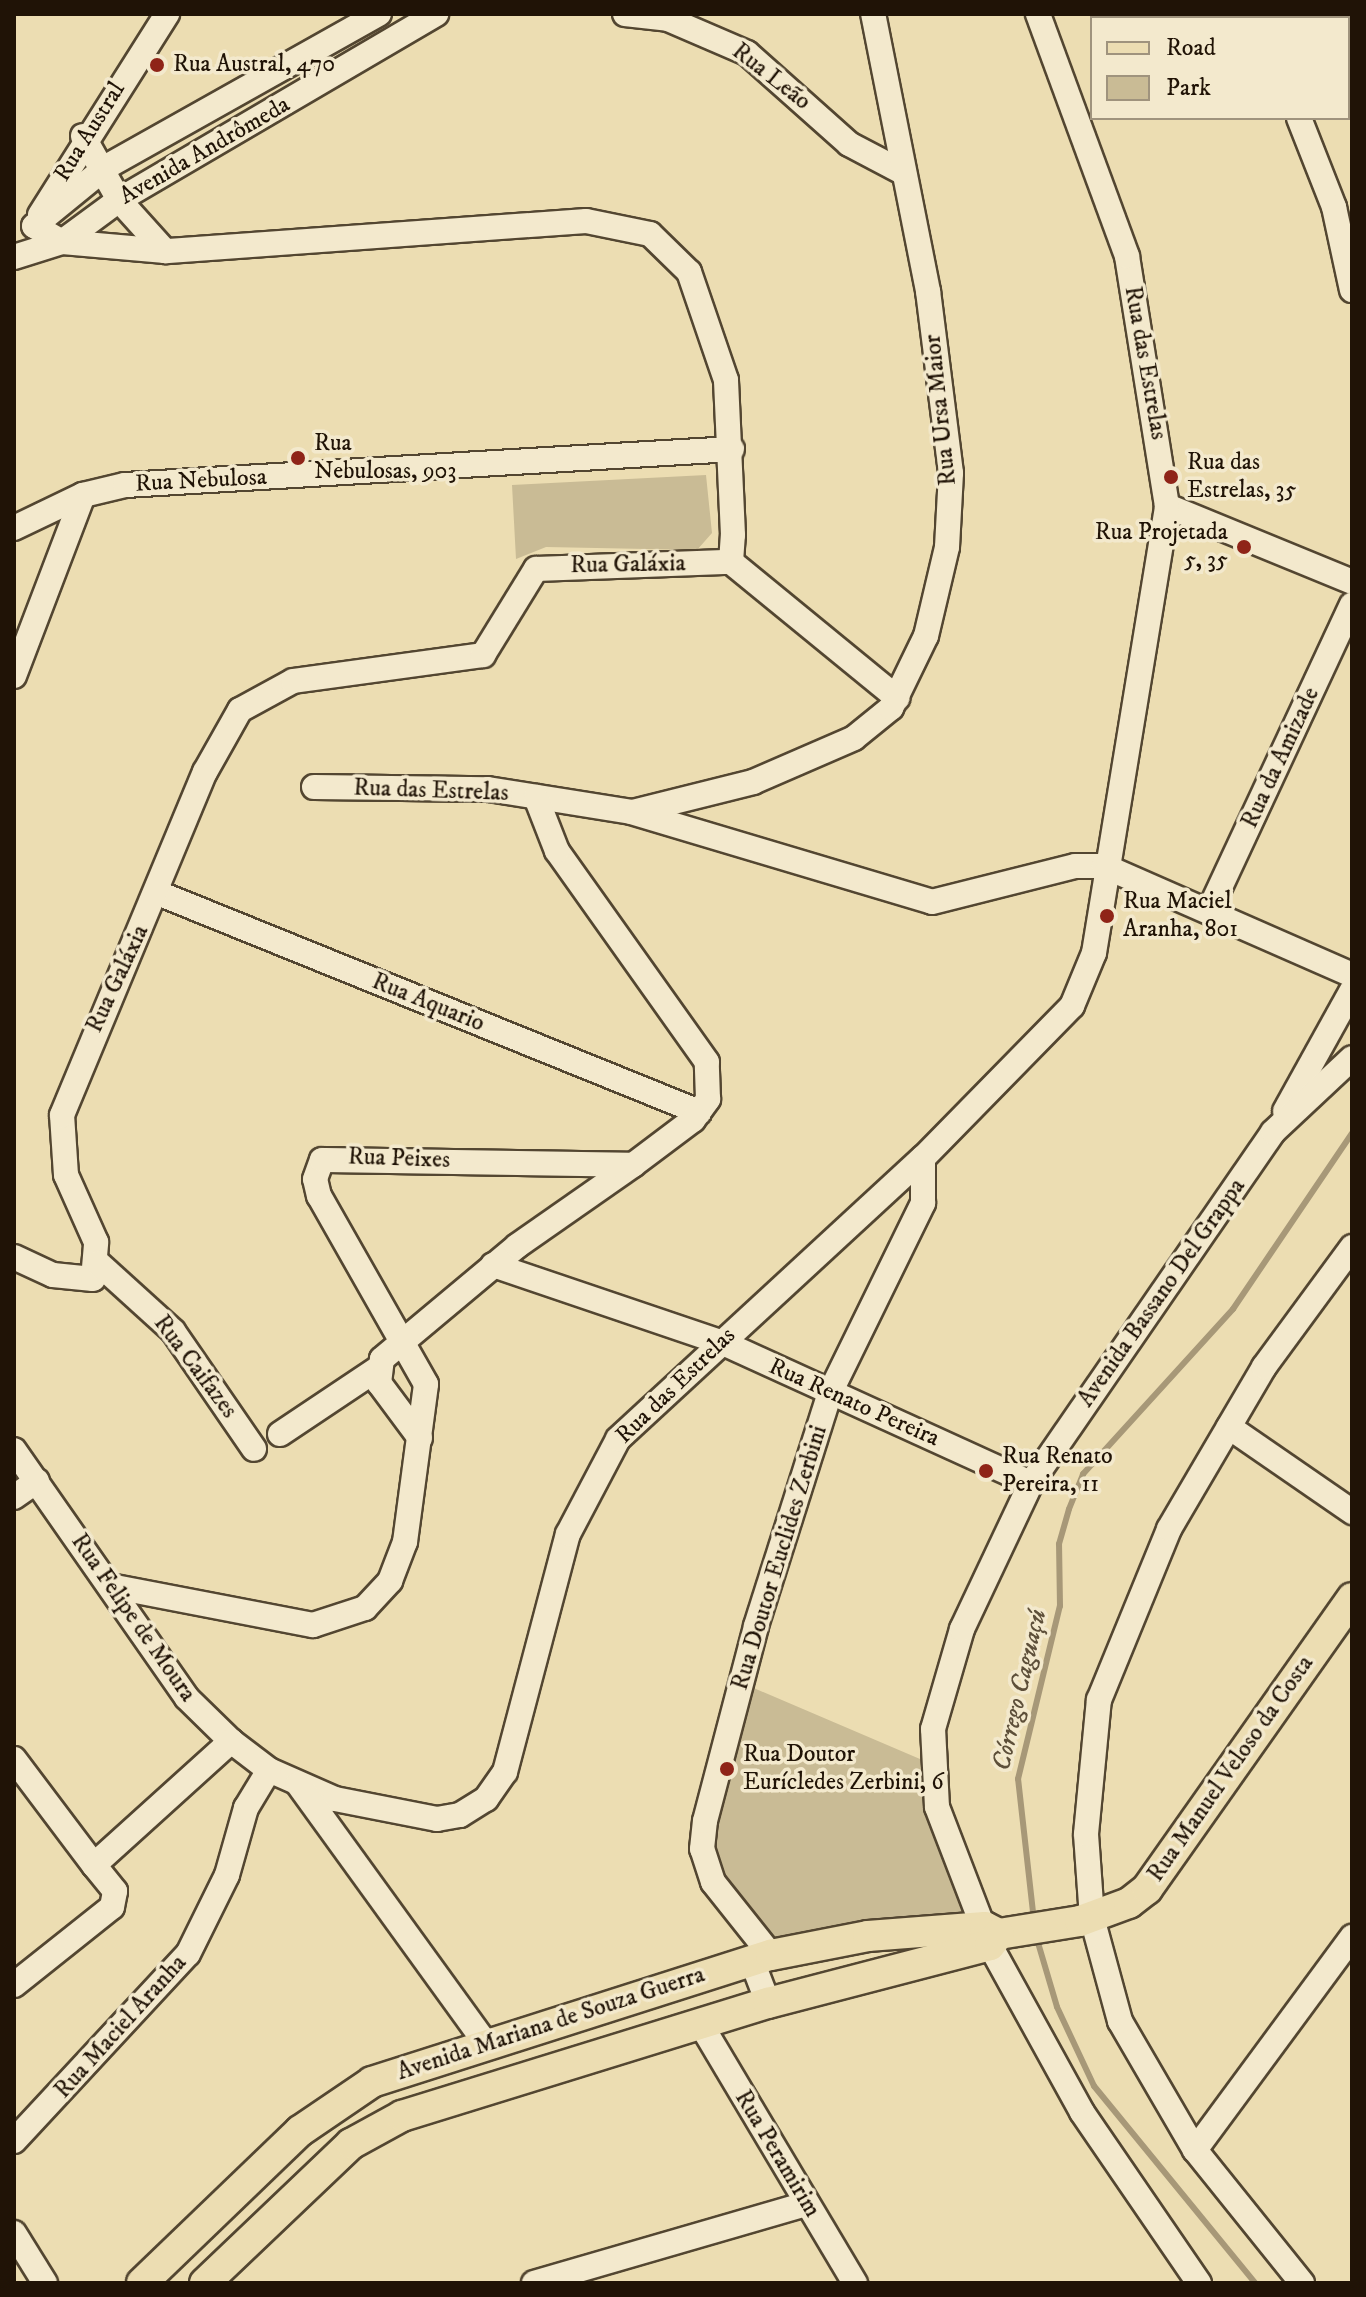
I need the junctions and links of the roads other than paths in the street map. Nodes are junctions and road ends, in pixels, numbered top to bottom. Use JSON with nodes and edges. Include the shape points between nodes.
{"nodes":[{"id":1,"x":167,"y":14,"type":"edge"},
{"id":2,"x":379,"y":14,"type":"edge"},
{"id":3,"x":436,"y":14,"type":"edge"},
{"id":4,"x":625,"y":14,"type":"edge"},
{"id":5,"x":873,"y":14,"type":"edge"},
{"id":6,"x":1038,"y":14,"type":"edge"},
{"id":7,"x":1300,"y":120,"type":"edge"},
{"id":8,"x":83,"y":136,"type":"junction"},
{"id":9,"x":106,"y":167,"type":"junction"},
{"id":10,"x":902,"y":172,"type":"junction"},
{"id":11,"x":119,"y":200,"type":"junction"},
{"id":12,"x":34,"y":226,"type":"junction"},
{"id":13,"x":62,"y":242,"type":"junction"},
{"id":14,"x":14,"y":251,"type":"edge"},
{"id":15,"x":165,"y":251,"type":"junction"},
{"id":16,"x":14,"y":257,"type":"edge"},
{"id":17,"x":1352,"y":290,"type":"edge"},
{"id":18,"x":732,"y":449,"type":"junction"},
{"id":19,"x":83,"y":495,"type":"junction"},
{"id":20,"x":1167,"y":506,"type":"junction"},
{"id":21,"x":14,"y":528,"type":"edge"},
{"id":22,"x":731,"y":562,"type":"junction"},
{"id":23,"x":1352,"y":582,"type":"edge"},
{"id":24,"x":1352,"y":605,"type":"edge"},
{"id":25,"x":14,"y":676,"type":"edge"},
{"id":26,"x":897,"y":698,"type":"junction"},
{"id":27,"x":314,"y":787,"type":"dead end"},
{"id":28,"x":536,"y":797,"type":"junction"},
{"id":29,"x":631,"y":812,"type":"junction"},
{"id":30,"x":1104,"y":866,"type":"junction"},
{"id":31,"x":158,"y":893,"type":"junction"},
{"id":32,"x":1209,"y":911,"type":"junction"},
{"id":33,"x":1352,"y":975,"type":"edge"},
{"id":34,"x":1352,"y":990,"type":"edge"},
{"id":35,"x":1352,"y":1058,"type":"edge"},
{"id":36,"x":699,"y":1112,"type":"junction"},
{"id":37,"x":1273,"y":1132,"type":"junction"},
{"id":38,"x":923,"y":1158,"type":"junction"},
{"id":39,"x":633,"y":1165,"type":"junction"},
{"id":40,"x":1352,"y":1247,"type":"edge"},
{"id":41,"x":14,"y":1257,"type":"edge"},
{"id":42,"x":98,"y":1263,"type":"junction"},
{"id":43,"x":493,"y":1265,"type":"junction"},
{"id":44,"x":403,"y":1342,"type":"junction"},
{"id":45,"x":721,"y":1342,"type":"junction"},
{"id":46,"x":377,"y":1369,"type":"junction"},
{"id":47,"x":830,"y":1393,"type":"junction"},
{"id":48,"x":1229,"y":1427,"type":"junction"},
{"id":49,"x":280,"y":1434,"type":"dead end"},
{"id":50,"x":420,"y":1438,"type":"junction"},
{"id":51,"x":254,"y":1449,"type":"dead end"},
{"id":52,"x":14,"y":1450,"type":"edge"},
{"id":53,"x":37,"y":1481,"type":"junction"},
{"id":54,"x":1031,"y":1483,"type":"junction"},
{"id":55,"x":14,"y":1497,"type":"edge"},
{"id":56,"x":1352,"y":1512,"type":"edge"},
{"id":57,"x":110,"y":1586,"type":"junction"},
{"id":58,"x":1352,"y":1598,"type":"edge"},
{"id":59,"x":231,"y":1741,"type":"junction"},
{"id":60,"x":14,"y":1759,"type":"edge"},
{"id":61,"x":269,"y":1770,"type":"junction"},
{"id":62,"x":298,"y":1784,"type":"junction"},
{"id":63,"x":94,"y":1865,"type":"junction"},
{"id":64,"x":1086,"y":1920,"type":"junction"},
{"id":65,"x":998,"y":1934,"type":"junction"},
{"id":66,"x":1352,"y":1937,"type":"edge"},
{"id":67,"x":759,"y":1961,"type":"junction"},
{"id":68,"x":14,"y":1985,"type":"edge"},
{"id":69,"x":766,"y":1998,"type":"junction"},
{"id":70,"x":700,"y":2023,"type":"junction"},
{"id":71,"x":484,"y":2041,"type":"junction"},
{"id":72,"x":14,"y":2141,"type":"edge"},
{"id":73,"x":1195,"y":2150,"type":"junction"},
{"id":74,"x":806,"y":2204,"type":"junction"},
{"id":75,"x":14,"y":2233,"type":"edge"},
{"id":76,"x":45,"y":2283,"type":"edge"},
{"id":77,"x":142,"y":2283,"type":"edge"},
{"id":78,"x":205,"y":2283,"type":"edge"},
{"id":79,"x":534,"y":2283,"type":"edge"},
{"id":80,"x":855,"y":2283,"type":"edge"},
{"id":81,"x":1199,"y":2283,"type":"edge"},
{"id":82,"x":1302,"y":2283,"type":"edge"}],
"edges":[{"from":1,"to":8,"type":"street","name":"Rua Austral"},
{"from":2,"to":9,"type":"street","name":"Avenida Andrômeda"},
{"from":3,"to":11,"type":"street","name":"Avenida Andrômeda"},
{"from":4,"to":10,"type":"street","name":"Rua Leão","via":[[668,19],[747,53],[849,144]]},
{"from":5,"to":10,"type":"street","name":"Rua Ursa Maior"},
{"from":6,"to":20,"type":"street","name":"Rua das Estrelas","via":[[1127,256]]},
{"from":7,"to":17,"type":"street","via":[[1334,207]]},
{"from":8,"to":9,"type":"street"},
{"from":8,"to":12,"type":"street","name":"Rua Austral"},
{"from":9,"to":11,"type":"street"},
{"from":9,"to":12,"type":"street","name":"Avenida Andrômeda"},
{"from":10,"to":26,"type":"street","name":"Rua Ursa Maior","via":[[928,291],[951,473],[939,591]]},
{"from":11,"to":13,"type":"street","name":"Avenida Andrômeda"},
{"from":11,"to":15,"type":"street"},
{"from":12,"to":13,"type":"street"},
{"from":12,"to":14,"type":"street","name":"Rua Austral"},
{"from":13,"to":15,"type":"street"},
{"from":13,"to":16,"type":"street","name":"Avenida Andrômeda"},
{"from":15,"to":18,"type":"street","via":[[625,224],[673,250],[689,272],[726,380]]},
{"from":18,"to":19,"type":"street","name":"Rua Nebulosa","via":[[125,485]]},
{"from":18,"to":22,"type":"street"},
{"from":19,"to":21,"type":"street","name":"Rua Nebulosa"},
{"from":19,"to":25,"type":"street"},
{"from":20,"to":23,"type":"street"},
{"from":20,"to":30,"type":"street","name":"Rua das Estrelas"},
{"from":22,"to":26,"type":"street"},
{"from":22,"to":31,"type":"street","name":"Rua Galáxia","via":[[536,569],[483,655],[293,681],[265,693],[240,710],[220,741]]},
{"from":24,"to":32,"type":"street","name":"Rua da Amizade"},
{"from":26,"to":29,"type":"street","name":"Rua Ursa Maior","via":[[878,722],[817,756],[707,797]]},
{"from":27,"to":28,"type":"street","name":"Rua das Estrelas","via":[[453,787]]},
{"from":28,"to":29,"type":"street","name":"Rua das Estrelas"},
{"from":28,"to":36,"type":"street","via":[[557,851],[707,1062],[712,1086]]},
{"from":29,"to":30,"type":"street","name":"Rua das Estrelas","via":[[932,902],[1075,866]]},
{"from":30,"to":32,"type":"street"},
{"from":30,"to":38,"type":"street","name":"Rua das Estrelas","via":[[1094,953],[1072,1006]]},
{"from":31,"to":36,"type":"street","name":"Rua Aquario"},
{"from":31,"to":42,"type":"street","name":"Rua Galáxia","via":[[62,1115],[66,1175],[96,1242]]},
{"from":32,"to":33,"type":"street"},
{"from":34,"to":37,"type":"street"},
{"from":35,"to":37,"type":"street","name":"Avenida Bassano Del Grappa"},
{"from":36,"to":39,"type":"street"},
{"from":37,"to":54,"type":"street","name":"Avenida Bassano Del Grappa"},
{"from":38,"to":45,"type":"street","name":"Rua das Estrelas"},
{"from":38,"to":47,"type":"street","name":"Rua Doutor Euclides Zerbini","via":[[923,1203]]},
{"from":39,"to":43,"type":"street"},
{"from":39,"to":44,"type":"street","name":"Rua Peixes","via":[[322,1160],[315,1179],[319,1196]]},
{"from":40,"to":48,"type":"street"},
{"from":41,"to":42,"type":"street","via":[[82,1282],[93,1279]]},
{"from":42,"to":51,"type":"street","name":"Rua Caifazes","via":[[173,1331]]},
{"from":43,"to":44,"type":"street"},
{"from":43,"to":45,"type":"street","name":"Rua Renato Pereira"},
{"from":44,"to":46,"type":"street"},
{"from":44,"to":50,"type":"street","name":"Rua Peixes","via":[[426,1384]]},
{"from":45,"to":47,"type":"street","name":"Rua Renato Pereira"},
{"from":45,"to":62,"type":"street","name":"Rua das Estrelas","via":[[601,1462],[568,1534],[505,1772],[486,1799],[437,1819],[335,1799]]},
{"from":46,"to":49,"type":"street"},
{"from":46,"to":50,"type":"street"},
{"from":47,"to":54,"type":"street","name":"Rua Renato Pereira"},
{"from":47,"to":67,"type":"street","name":"Rua Doutor Euclides Zerbini","via":[[756,1626],[702,1849],[713,1882]]},
{"from":48,"to":56,"type":"street"},
{"from":48,"to":64,"type":"street","via":[[1169,1529],[1099,1700],[1086,1834]]},
{"from":50,"to":57,"type":"street","name":"Rua Peixes","via":[[400,1560],[377,1599],[351,1616],[313,1625]]},
{"from":52,"to":53,"type":"street","name":"Rua Felipe de Moura"},
{"from":53,"to":55,"type":"street"},
{"from":53,"to":57,"type":"street","name":"Rua Felipe de Moura"},
{"from":54,"to":65,"type":"street","name":"Avenida Bassano Del Grappa","via":[[962,1629],[933,1729],[937,1807]]},
{"from":57,"to":59,"type":"street","name":"Rua Felipe de Moura","via":[[187,1698]]},
{"from":58,"to":64,"type":"main road","name":"Rua Manuel Veloso da Costa","via":[[1147,1889]]},
{"from":59,"to":61,"type":"street","name":"Rua Felipe de Moura"},
{"from":59,"to":63,"type":"street"},
{"from":60,"to":63,"type":"street"},
{"from":61,"to":62,"type":"street","name":"Rua das Estrelas"},
{"from":61,"to":72,"type":"street","name":"Rua Maciel Aranha","via":[[246,1808],[227,1875],[188,1954]]},
{"from":62,"to":71,"type":"street"},
{"from":63,"to":68,"type":"street","via":[[115,1891],[112,1907]]},
{"from":64,"to":65,"type":"main road","name":"Rua Manuel Veloso da Costa"},
{"from":64,"to":73,"type":"street","via":[[1120,2021]]},
{"from":65,"to":67,"type":"main road","name":"Avenida Mariana de Souza Guerra","via":[[868,1936]]},
{"from":65,"to":69,"type":"main road","name":"Avenida Mariana de Souza Guerra"},
{"from":65,"to":81,"type":"street","name":"Avenida Bassano Del Grappa","via":[[1082,2112]]},
{"from":66,"to":73,"type":"street"},
{"from":67,"to":69,"type":"street","name":"Rua Doutor Euclides Zerbini"},
{"from":67,"to":71,"type":"main road","name":"Avenida Mariana de Souza Guerra"},
{"from":69,"to":70,"type":"main road","name":"Avenida Mariana de Souza Guerra"},
{"from":70,"to":74,"type":"street","name":"Rua Peramirim"},
{"from":70,"to":78,"type":"main road","name":"Avenida Mariana de Souza Guerra","via":[[402,2116],[351,2144]]},
{"from":71,"to":77,"type":"main road","name":"Avenida Mariana de Souza Guerra","via":[[333,2103]]},
{"from":73,"to":82,"type":"street"},
{"from":74,"to":79,"type":"street"},
{"from":74,"to":80,"type":"street","name":"Rua Peramirim"},
{"from":75,"to":76,"type":"street"}]}
